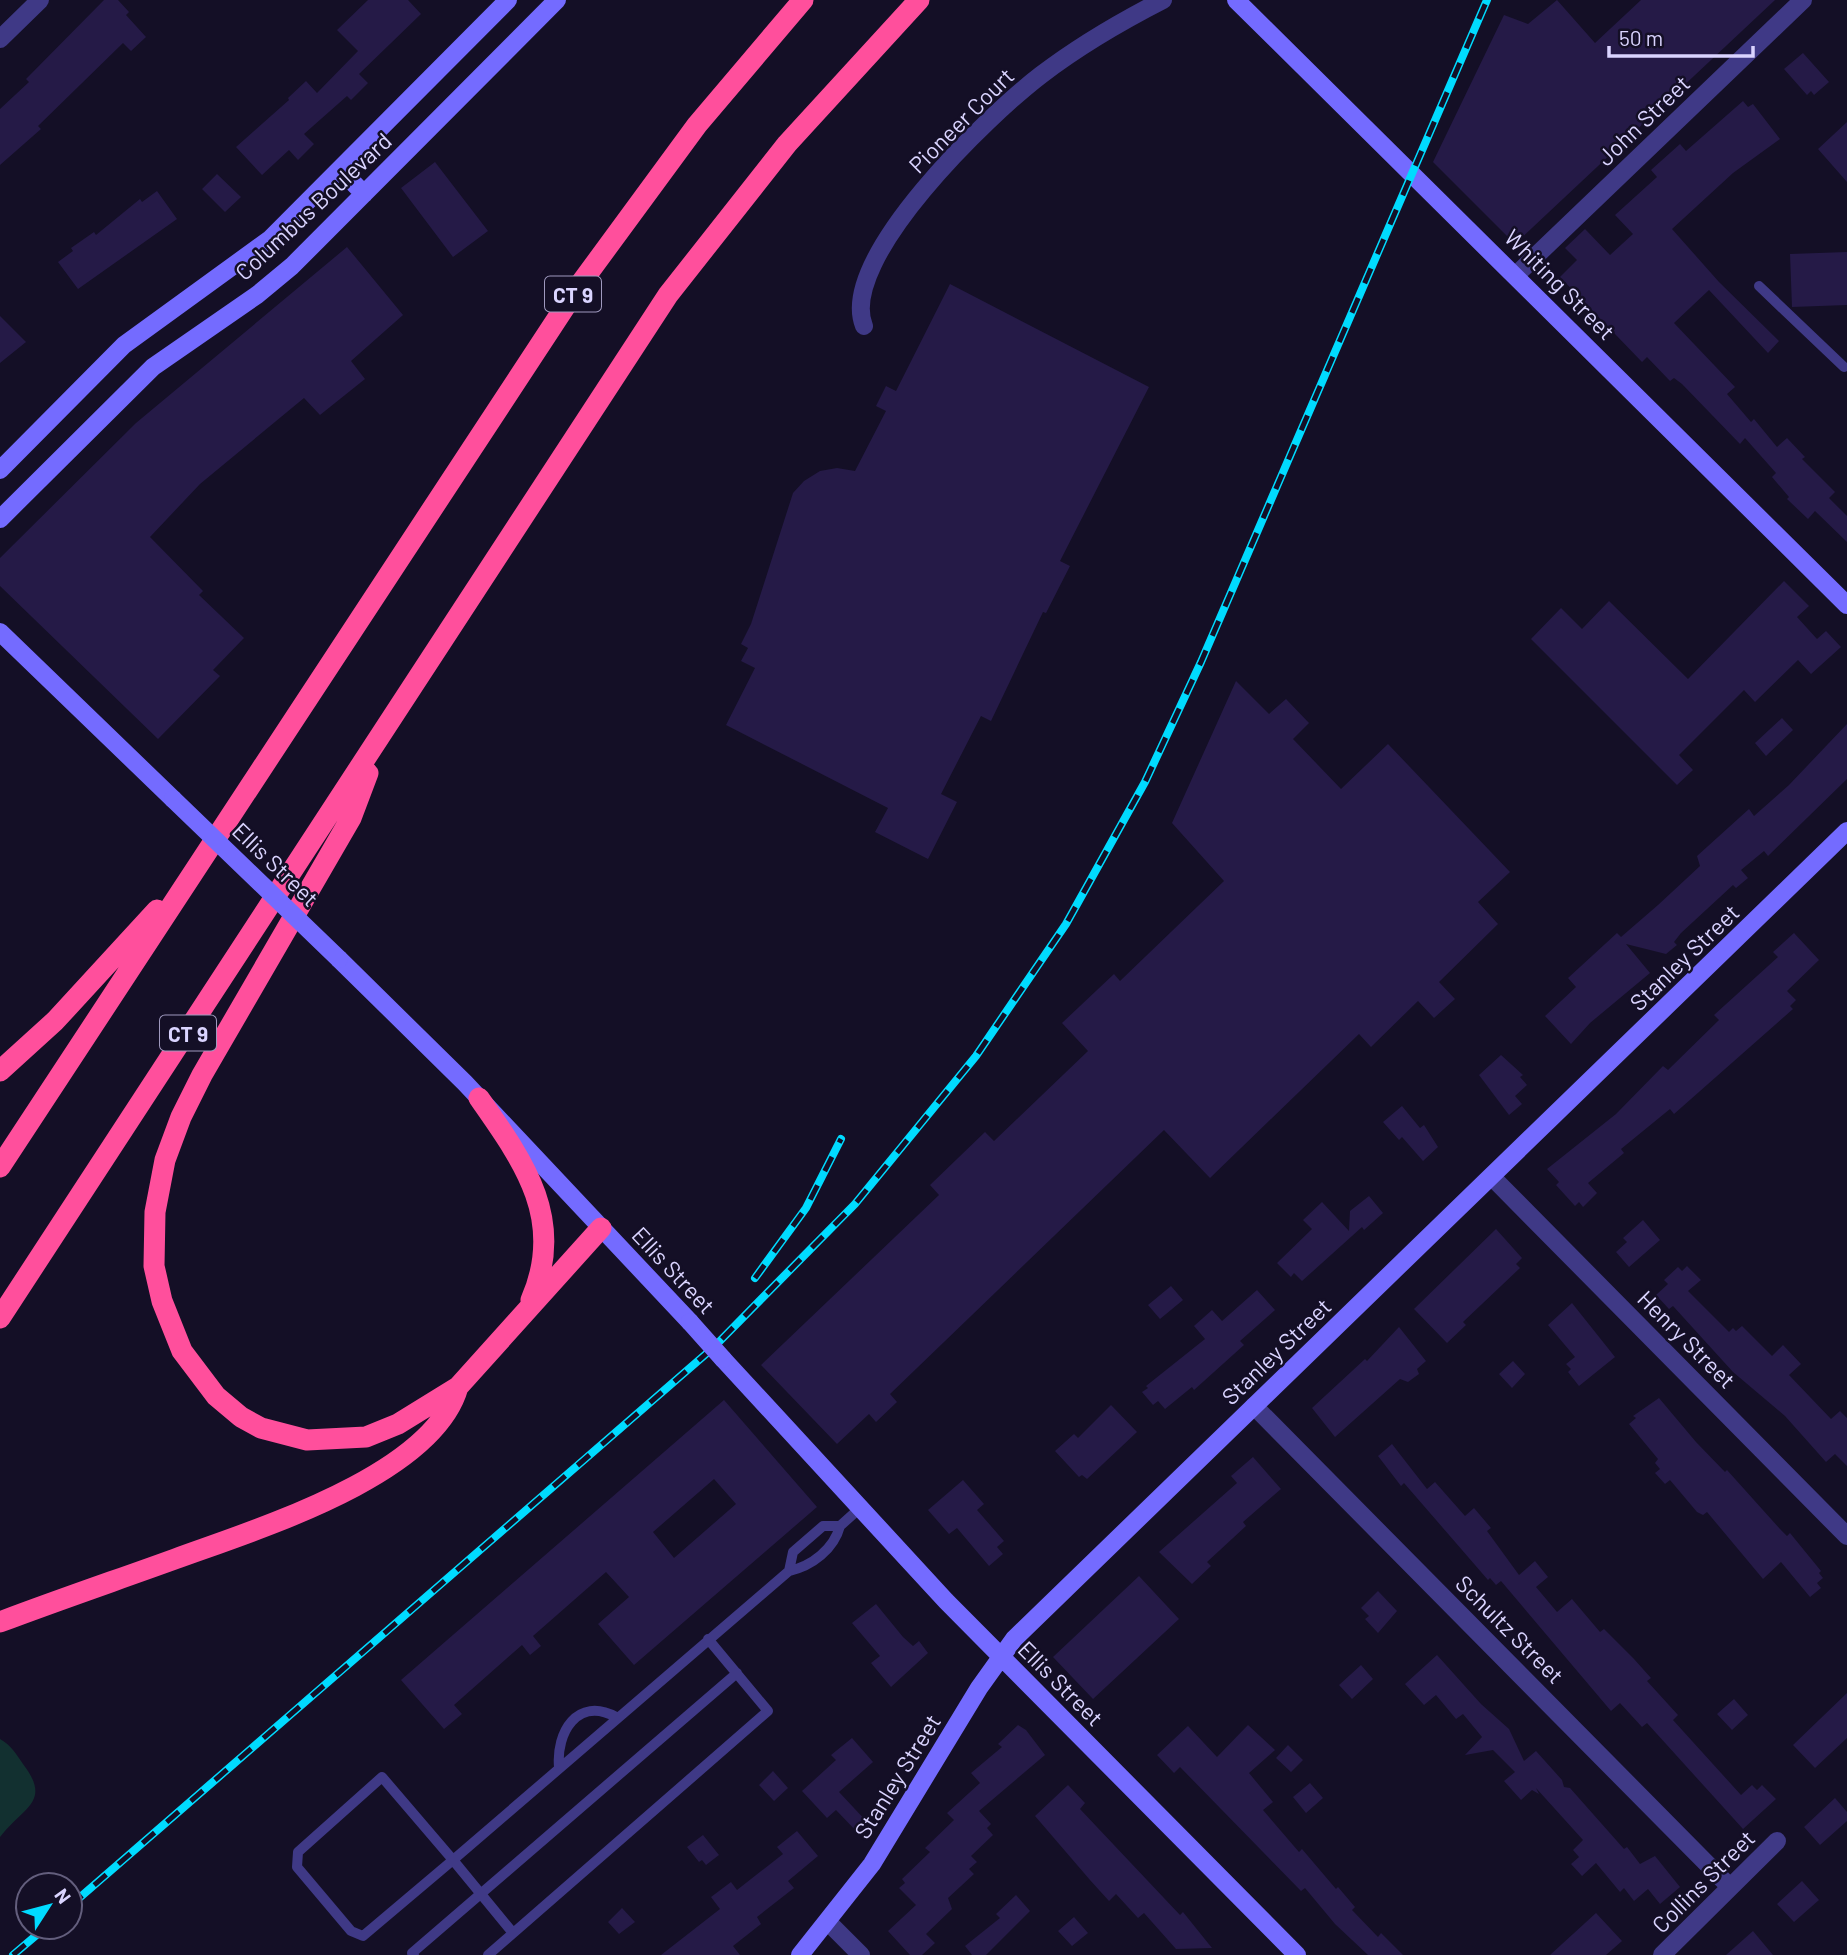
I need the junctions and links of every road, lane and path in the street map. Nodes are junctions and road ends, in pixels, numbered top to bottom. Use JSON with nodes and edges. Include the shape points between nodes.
{"nodes":[{"id":1,"x":40,"y":0,"type":"edge"},
{"id":2,"x":508,"y":0,"type":"edge"},
{"id":3,"x":557,"y":0,"type":"edge"},
{"id":4,"x":803,"y":0,"type":"edge"},
{"id":5,"x":919,"y":0,"type":"edge"},
{"id":6,"x":938,"y":0,"type":"edge"},
{"id":7,"x":1163,"y":0,"type":"edge"},
{"id":8,"x":1236,"y":0,"type":"edge"},
{"id":9,"x":1803,"y":0,"type":"edge"},
{"id":10,"x":893,"y":27,"type":"junction"},
{"id":11,"x":0,"y":40,"type":"edge"},
{"id":12,"x":340,"y":169,"type":"junction"},
{"id":13,"x":364,"y":194,"type":"junction"},
{"id":14,"x":1516,"y":275,"type":"junction"},
{"id":15,"x":1759,"y":286,"type":"dead end"},
{"id":16,"x":864,"y":326,"type":"dead end"},
{"id":17,"x":1844,"y":367,"type":"dead end"},
{"id":18,"x":0,"y":470,"type":"edge"},
{"id":19,"x":0,"y":519,"type":"edge"},
{"id":20,"x":1847,"y":605,"type":"edge"},
{"id":21,"x":0,"y":632,"type":"edge"},
{"id":22,"x":375,"y":747,"type":"junction"},
{"id":23,"x":1847,"y":831,"type":"edge"},
{"id":24,"x":185,"y":885,"type":"junction"},
{"id":25,"x":0,"y":1071,"type":"edge"},
{"id":26,"x":479,"y":1098,"type":"junction"},
{"id":27,"x":0,"y":1167,"type":"edge"},
{"id":28,"x":1492,"y":1177,"type":"junction"},
{"id":29,"x":601,"y":1228,"type":"junction"},
{"id":30,"x":526,"y":1311,"type":"junction"},
{"id":31,"x":0,"y":1318,"type":"edge"},
{"id":32,"x":458,"y":1387,"type":"junction"},
{"id":33,"x":1254,"y":1406,"type":"junction"},
{"id":34,"x":860,"y":1508,"type":"junction"},
{"id":35,"x":840,"y":1526,"type":"junction"},
{"id":36,"x":1847,"y":1536,"type":"edge"},
{"id":37,"x":789,"y":1571,"type":"junction"},
{"id":38,"x":0,"y":1622,"type":"edge"},
{"id":39,"x":708,"y":1639,"type":"junction"},
{"id":40,"x":1000,"y":1656,"type":"junction"},
{"id":41,"x":737,"y":1673,"type":"junction"},
{"id":42,"x":616,"y":1717,"type":"junction"},
{"id":43,"x":559,"y":1767,"type":"junction"},
{"id":44,"x":1777,"y":1841,"type":"dead end"},
{"id":45,"x":453,"y":1860,"type":"junction"},
{"id":46,"x":1730,"y":1888,"type":"junction"},
{"id":47,"x":481,"y":1893,"type":"junction"},
{"id":48,"x":828,"y":1922,"type":"junction"},
{"id":49,"x":513,"y":1933,"type":"junction"},
{"id":50,"x":414,"y":1955,"type":"edge"},
{"id":51,"x":488,"y":1955,"type":"edge"},
{"id":52,"x":800,"y":1955,"type":"edge"},
{"id":53,"x":861,"y":1955,"type":"edge"},
{"id":54,"x":1297,"y":1955,"type":"edge"},
{"id":55,"x":1662,"y":1955,"type":"edge"}],
"edges":[{"from":1,"to":11,"type":"street"},
{"from":2,"to":12,"type":"street","name":"Columbus Boulevard"},
{"from":3,"to":13,"type":"street","name":"Columbus Boulevard"},
{"from":4,"to":24,"type":"highway","number":"CT 9","via":[[697,125],[599,257]]},
{"from":5,"to":10,"type":"highway","number":"CT 9"},
{"from":6,"to":10,"type":"highway"},
{"from":7,"to":16,"type":"street","name":"Pioneer Court","via":[[1051,67],[958,151],[873,260],[861,295]]},
{"from":8,"to":14,"type":"street","name":"Whiting Street"},
{"from":9,"to":14,"type":"street","name":"John Street"},
{"from":10,"to":22,"type":"highway","number":"CT 9","via":[[787,144],[668,296]]},
{"from":12,"to":13,"type":"street"},
{"from":12,"to":18,"type":"street","name":"Columbus Boulevard","via":[[251,255],[124,345]]},
{"from":13,"to":19,"type":"street","name":"Columbus Boulevard","via":[[273,283],[145,373]]},
{"from":14,"to":20,"type":"street","name":"Whiting Street"},
{"from":15,"to":17,"type":"lane"},
{"from":21,"to":26,"type":"street","name":"Ellis Street","bridge":true},
{"from":22,"to":31,"type":"highway","number":"CT 9"},
{"from":22,"to":32,"type":"highway","via":[[351,818],[181,1117],[156,1199],[155,1266],[169,1321],[193,1367],[228,1407],[261,1429],[307,1440],[366,1437],[398,1424]]},
{"from":23,"to":28,"type":"street","name":"Stanley Street"},
{"from":24,"to":25,"type":"highway","via":[[55,1021]]},
{"from":24,"to":27,"type":"highway","number":"CT 9"},
{"from":26,"to":29,"type":"street","name":"Ellis Street"},
{"from":26,"to":30,"type":"highway","via":[[515,1153],[543,1212],[543,1261]]},
{"from":28,"to":33,"type":"street","name":"Stanley Street"},
{"from":28,"to":36,"type":"street","name":"Henry Street"},
{"from":29,"to":30,"type":"highway"},
{"from":29,"to":34,"type":"street","name":"Ellis Street","bridge":true},
{"from":30,"to":32,"type":"highway"},
{"from":32,"to":38,"type":"highway","via":[[450,1410],[434,1428],[382,1469],[332,1499]]},
{"from":33,"to":40,"type":"street","name":"Stanley Street"},
{"from":33,"to":46,"type":"street","name":"Schultz Street"},
{"from":34,"to":35,"type":"lane"},
{"from":34,"to":40,"type":"street","name":"Ellis Street"},
{"from":35,"to":37,"type":"lane","via":[[836,1541],[805,1568]]},
{"from":35,"to":37,"type":"lane","via":[[823,1526],[793,1552]]},
{"from":37,"to":39,"type":"lane"},
{"from":39,"to":41,"type":"lane"},
{"from":39,"to":42,"type":"lane"},
{"from":40,"to":48,"type":"street","name":"Stanley Street","via":[[893,1831]]},
{"from":40,"to":54,"type":"street","name":"Ellis Street"},
{"from":41,"to":47,"type":"lane"},
{"from":41,"to":49,"type":"lane","via":[[768,1711]]},
{"from":42,"to":43,"type":"lane"},
{"from":42,"to":43,"type":"lane","via":[[589,1712],[568,1726],[558,1748]]},
{"from":43,"to":45,"type":"lane"},
{"from":44,"to":46,"type":"street","name":"Collins Street"},
{"from":45,"to":45,"type":"lane","via":[[382,1777],[298,1852],[297,1867],[351,1931],[363,1936]]},
{"from":45,"to":47,"type":"lane"},
{"from":46,"to":55,"type":"street","name":"Collins Street"},
{"from":47,"to":49,"type":"lane"},
{"from":47,"to":50,"type":"lane"},
{"from":48,"to":52,"type":"street","name":"Stanley Street"},
{"from":48,"to":53,"type":"street"},
{"from":49,"to":51,"type":"lane"}]}
